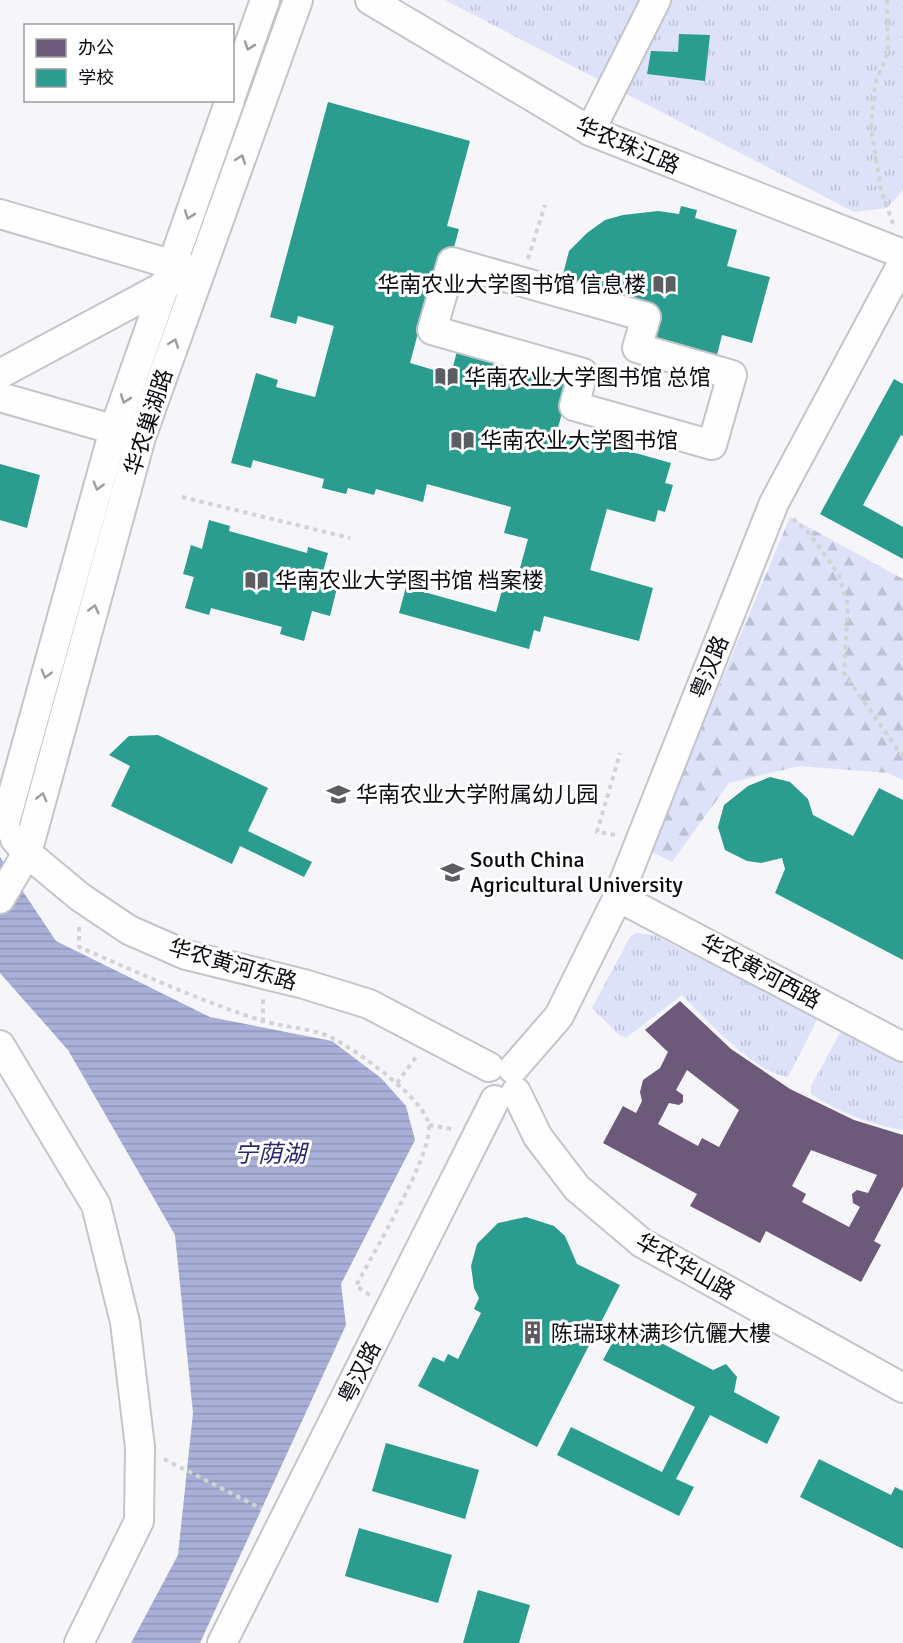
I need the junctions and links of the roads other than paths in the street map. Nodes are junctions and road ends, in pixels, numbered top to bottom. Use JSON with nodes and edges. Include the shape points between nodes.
{"nodes":[{"id":1,"x":265,"y":0,"type":"edge"},
{"id":2,"x":298,"y":0,"type":"edge"},
{"id":3,"x":370,"y":0,"type":"edge"},
{"id":4,"x":656,"y":0,"type":"edge"},
{"id":5,"x":234,"y":87,"type":"edge"},
{"id":6,"x":229,"y":102,"type":"edge"},
{"id":7,"x":590,"y":131,"type":"junction"},
{"id":8,"x":0,"y":214,"type":"edge"},
{"id":9,"x":899,"y":240,"type":"edge"},
{"id":10,"x":903,"y":262,"type":"edge"},
{"id":11,"x":200,"y":272,"type":"junction"},
{"id":12,"x":169,"y":274,"type":"junction"},
{"id":13,"x":521,"y":282,"type":"joint"},
{"id":14,"x":0,"y":374,"type":"edge"},
{"id":15,"x":0,"y":397,"type":"edge"},
{"id":16,"x":127,"y":433,"type":"junction"},
{"id":17,"x":2,"y":825,"type":"edge"},
{"id":18,"x":27,"y":854,"type":"junction"},
{"id":19,"x":618,"y":897,"type":"junction"},
{"id":20,"x":0,"y":899,"type":"edge"},
{"id":21,"x":0,"y":1045,"type":"edge"},
{"id":22,"x":903,"y":1047,"type":"edge"},
{"id":23,"x":503,"y":1082,"type":"junction"},
{"id":24,"x":903,"y":1388,"type":"edge"},
{"id":25,"x":79,"y":1643,"type":"edge"},
{"id":26,"x":222,"y":1643,"type":"edge"}],
"edges":[{"from":1,"to":5,"type":"street","one_way":true},
{"from":11,"to":2,"type":"street","name":"华农巢湖路","one_way":true},
{"from":3,"to":7,"type":"street","name":"华农珠江路"},
{"from":4,"to":7,"type":"street"},
{"from":6,"to":12,"type":"street","name":"华农巢湖路","one_way":true},
{"from":7,"to":9,"type":"street","name":"华农珠江路"},
{"from":8,"to":12,"type":"street"},
{"from":10,"to":19,"type":"street","name":"粤汉路","via":[[774,503]]},
{"from":11,"to":12,"type":"street"},
{"from":16,"to":11,"type":"street","name":"华农巢湖路","one_way":true},
{"from":12,"to":14,"type":"street"},
{"from":12,"to":16,"type":"street","name":"华农巢湖路","one_way":true},
{"from":13,"to":13,"type":"street","via":[[646,317],[637,348],[732,375],[712,445],[574,406],[583,373],[432,330],[452,262]]},
{"from":15,"to":16,"type":"street"},
{"from":16,"to":17,"type":"street","name":"华农巢湖路","one_way":true},
{"from":18,"to":16,"type":"street","name":"华农巢湖路","one_way":true},
{"from":17,"to":18,"type":"street","name":"华农黄河东路"},
{"from":18,"to":20,"type":"street","name":"华农巢湖路"},
{"from":18,"to":23,"type":"street","name":"华农黄河东路","via":[[129,930],[186,955],[369,1004]]},
{"from":19,"to":22,"type":"street","name":"华农黄河西路"},
{"from":19,"to":23,"type":"street","name":"粤汉路","via":[[559,1016]]},
{"from":21,"to":25,"type":"street","via":[[96,1205],[125,1322],[140,1447],[139,1521]]},
{"from":23,"to":24,"type":"street","name":"华农华山路","via":[[577,1188],[642,1243]]},
{"from":23,"to":26,"type":"street","name":"粤汉路"}]}
